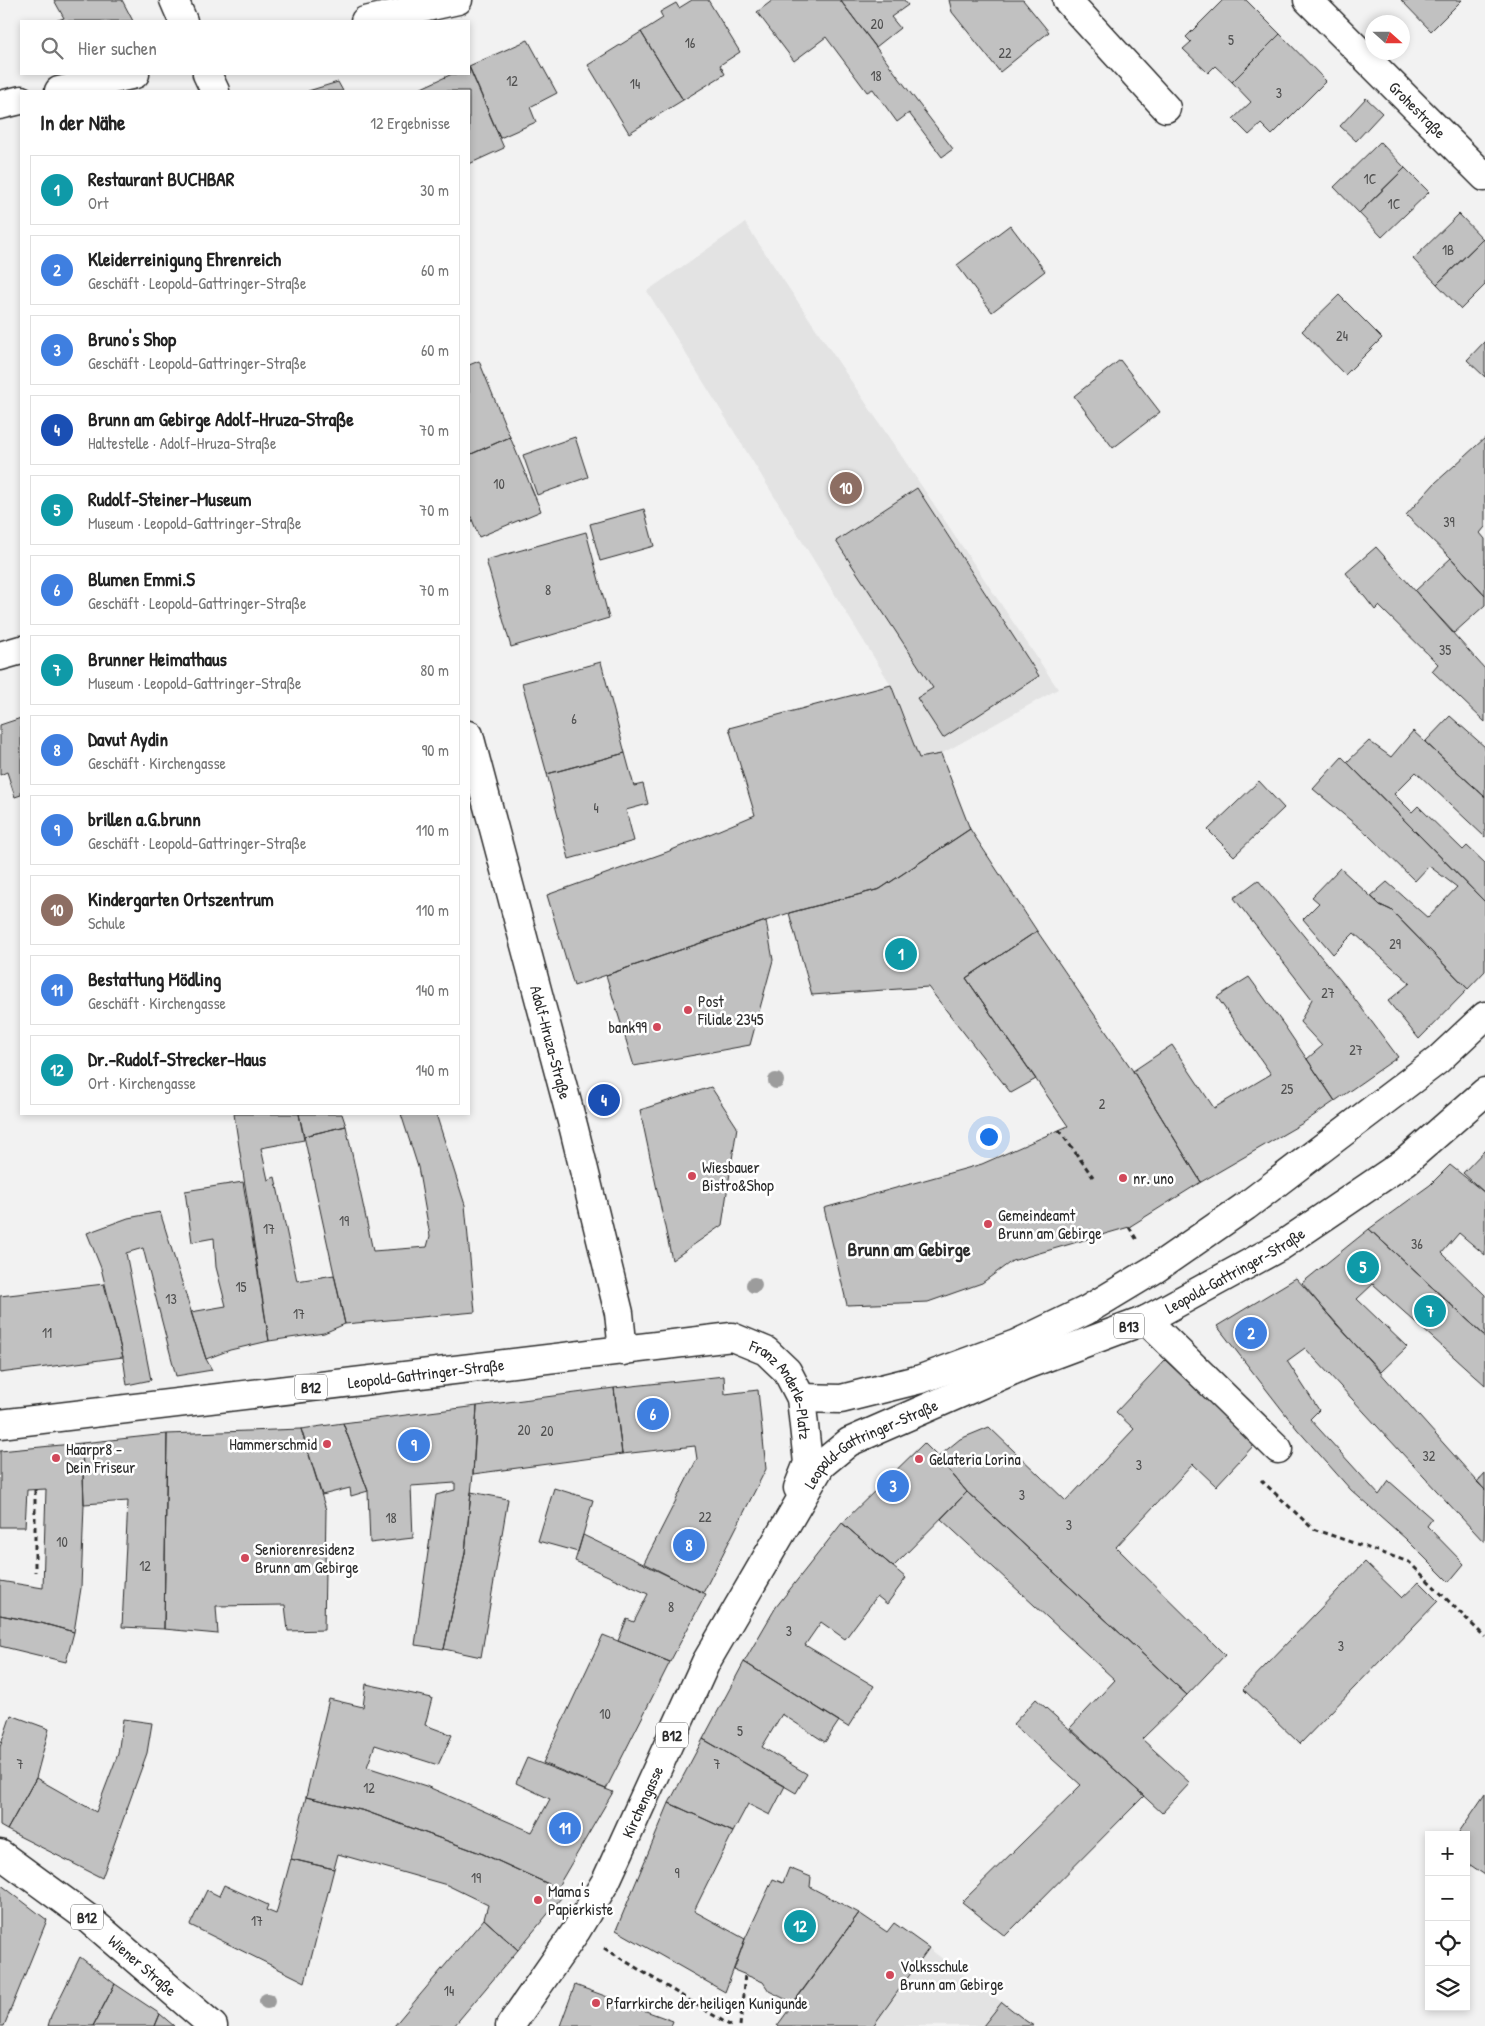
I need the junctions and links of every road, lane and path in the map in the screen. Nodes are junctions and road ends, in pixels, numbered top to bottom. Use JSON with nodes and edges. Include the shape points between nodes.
{"nodes":[{"id":1,"x":174,"y":0,"type":"edge"},
{"id":2,"x":458,"y":0,"type":"edge"},
{"id":3,"x":1067,"y":0,"type":"edge"},
{"id":4,"x":1308,"y":0,"type":"edge"},
{"id":5,"x":183,"y":20,"type":"edge"},
{"id":6,"x":369,"y":20,"type":"edge"},
{"id":7,"x":131,"y":75,"type":"edge"},
{"id":8,"x":208,"y":75,"type":"edge"},
{"id":9,"x":63,"y":90,"type":"edge"},
{"id":10,"x":215,"y":90,"type":"edge"},
{"id":11,"x":20,"y":100,"type":"edge"},
{"id":12,"x":0,"y":105,"type":"edge"},
{"id":13,"x":1166,"y":108,"type":"dead end"},
{"id":14,"x":1485,"y":177,"type":"edge"},
{"id":15,"x":20,"y":650,"type":"edge"},
{"id":16,"x":0,"y":656,"type":"edge"},
{"id":17,"x":470,"y":738,"type":"edge"},
{"id":18,"x":1485,"y":1016,"type":"edge"},
{"id":19,"x":1485,"y":1092,"type":"edge"},
{"id":20,"x":1059,"y":1130,"type":"dead end"},
{"id":21,"x":1093,"y":1177,"type":"dead end"},
{"id":22,"x":1146,"y":1320,"type":"junction"},
{"id":23,"x":732,"y":1337,"type":"joint"},
{"id":24,"x":623,"y":1351,"type":"junction"},
{"id":25,"x":801,"y":1398,"type":"junction"},
{"id":26,"x":0,"y":1424,"type":"edge"},
{"id":27,"x":1278,"y":1449,"type":"dead end"},
{"id":28,"x":1260,"y":1479,"type":"dead end"},
{"id":29,"x":35,"y":1490,"type":"dead end"},
{"id":30,"x":775,"y":1542,"type":"junction"},
{"id":31,"x":35,"y":1572,"type":"dead end"},
{"id":32,"x":1485,"y":1637,"type":"edge"},
{"id":33,"x":0,"y":1854,"type":"edge"},
{"id":34,"x":576,"y":1931,"type":"junction"},
{"id":35,"x":744,"y":1974,"type":"dead end"},
{"id":36,"x":212,"y":2026,"type":"edge"},
{"id":37,"x":510,"y":2026,"type":"edge"},
{"id":38,"x":731,"y":2026,"type":"edge"},
{"id":39,"x":740,"y":2026,"type":"edge"}],
"edges":[{"from":1,"to":5,"type":"main road"},
{"from":2,"to":6,"type":"main road"},
{"from":3,"to":13,"type":"main road"},
{"from":4,"to":14,"type":"main road","name":"Grohestraße"},
{"from":7,"to":9,"type":"main road"},
{"from":8,"to":10,"type":"main road"},
{"from":11,"to":12,"type":"main road"},
{"from":15,"to":16,"type":"main road"},
{"from":17,"to":24,"type":"main road","name":"Adolf-Hruza-Straße","via":[[574,1129],[619,1313]]},
{"from":18,"to":25,"type":"main road","name":"Leopold-Gattringer-Straße","number":"B13","via":[[1438,1060],[1246,1206],[1155,1269],[1087,1310],[1016,1344],[921,1379],[841,1399]]},
{"from":19,"to":22,"type":"main road","name":"Leopold-Gattringer-Straße","number":"B13","via":[[1405,1162],[1281,1246]]},
{"from":20,"to":21,"type":"path"},
{"from":22,"to":27,"type":"main road"},
{"from":22,"to":30,"type":"main road","name":"Leopold-Gattringer-Straße","number":"B13","via":[[1023,1366],[849,1442],[822,1466]]},
{"from":23,"to":24,"type":"main road","name":"Leopold-Gattringer-Straße","number":"B12"},
{"from":23,"to":25,"type":"main road","name":"Franz Anderle-Platz","number":"B12","via":[[766,1351],[788,1371]]},
{"from":24,"to":26,"type":"main road","name":"Leopold-Gattringer-Straße","number":"B12"},
{"from":25,"to":30,"type":"main road","name":"Franz Anderle-Platz","number":"B12","via":[[808,1463]]},
{"from":28,"to":32,"type":"path","via":[[1314,1529],[1409,1562]]},
{"from":29,"to":31,"type":"path"},
{"from":30,"to":34,"type":"main road","name":"Kirchengasse","number":"B12","via":[[706,1662],[606,1881]]},
{"from":33,"to":36,"type":"main road","name":"Wiener Straße","number":"B12","via":[[90,1918]]},
{"from":34,"to":37,"type":"main road","name":"Kirchengasse","number":"B12"},
{"from":34,"to":38,"type":"path"},
{"from":35,"to":39,"type":"path"}]}
